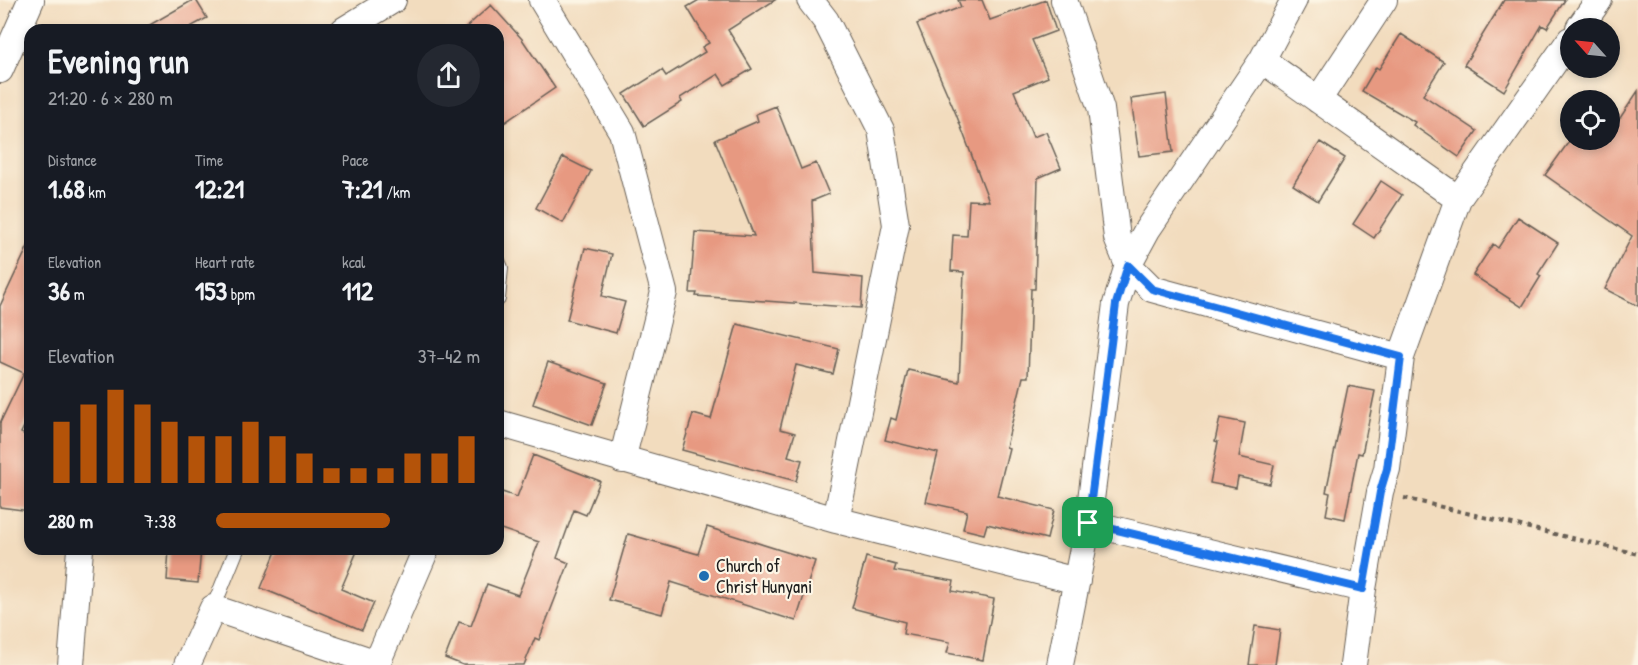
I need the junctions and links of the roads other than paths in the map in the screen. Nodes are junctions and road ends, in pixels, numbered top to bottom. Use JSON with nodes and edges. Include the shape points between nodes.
{"nodes":[{"id":1,"x":31,"y":0,"type":"edge"},
{"id":2,"x":393,"y":0,"type":"edge"},
{"id":3,"x":542,"y":0,"type":"edge"},
{"id":4,"x":810,"y":0,"type":"edge"},
{"id":5,"x":1064,"y":0,"type":"edge"},
{"id":6,"x":1294,"y":0,"type":"edge"},
{"id":7,"x":1384,"y":0,"type":"edge"},
{"id":8,"x":1599,"y":0,"type":"edge"},
{"id":9,"x":1586,"y":18,"type":"edge"},
{"id":10,"x":354,"y":24,"type":"edge"},
{"id":11,"x":1560,"y":54,"type":"edge"},
{"id":12,"x":1262,"y":60,"type":"junction"},
{"id":13,"x":0,"y":70,"type":"edge"},
{"id":14,"x":1318,"y":100,"type":"junction"},
{"id":15,"x":1458,"y":199,"type":"junction"},
{"id":16,"x":1128,"y":265,"type":"junction"},
{"id":17,"x":1401,"y":357,"type":"junction"},
{"id":18,"x":504,"y":425,"type":"edge"},
{"id":19,"x":622,"y":460,"type":"junction"},
{"id":20,"x":836,"y":520,"type":"junction"},
{"id":21,"x":1088,"y":523,"type":"junction"},
{"id":22,"x":80,"y":555,"type":"edge"},
{"id":23,"x":235,"y":555,"type":"edge"},
{"id":24,"x":423,"y":555,"type":"edge"},
{"id":25,"x":1077,"y":580,"type":"junction"},
{"id":26,"x":1363,"y":589,"type":"junction"},
{"id":27,"x":213,"y":608,"type":"junction"},
{"id":28,"x":71,"y":665,"type":"edge"},
{"id":29,"x":187,"y":665,"type":"edge"},
{"id":30,"x":1060,"y":665,"type":"edge"},
{"id":31,"x":1353,"y":665,"type":"edge"}],
"edges":[{"from":1,"to":13,"type":"street"},
{"from":2,"to":10,"type":"street"},
{"from":3,"to":19,"type":"street","via":[[621,132],[664,292]]},
{"from":4,"to":20,"type":"street","via":[[826,21],[881,130],[896,225]]},
{"from":5,"to":16,"type":"street","via":[[1101,109],[1117,238]]},
{"from":6,"to":12,"type":"street"},
{"from":7,"to":14,"type":"street"},
{"from":8,"to":9,"type":"street"},
{"from":11,"to":15,"type":"street"},
{"from":12,"to":14,"type":"street"},
{"from":12,"to":16,"type":"street","via":[[1147,230]]},
{"from":14,"to":15,"type":"street"},
{"from":15,"to":17,"type":"street"},
{"from":16,"to":17,"type":"street","via":[[1152,289]]},
{"from":16,"to":21,"type":"street","via":[[1116,304]]},
{"from":17,"to":26,"type":"street","via":[[1387,469]]},
{"from":18,"to":19,"type":"street"},
{"from":19,"to":20,"type":"street"},
{"from":20,"to":25,"type":"street"},
{"from":21,"to":25,"type":"street"},
{"from":21,"to":26,"type":"street"},
{"from":22,"to":28,"type":"street"},
{"from":23,"to":27,"type":"lane"},
{"from":24,"to":27,"type":"street","via":[[377,663]]},
{"from":25,"to":30,"type":"street"},
{"from":26,"to":31,"type":"street"},
{"from":27,"to":29,"type":"street"}]}
